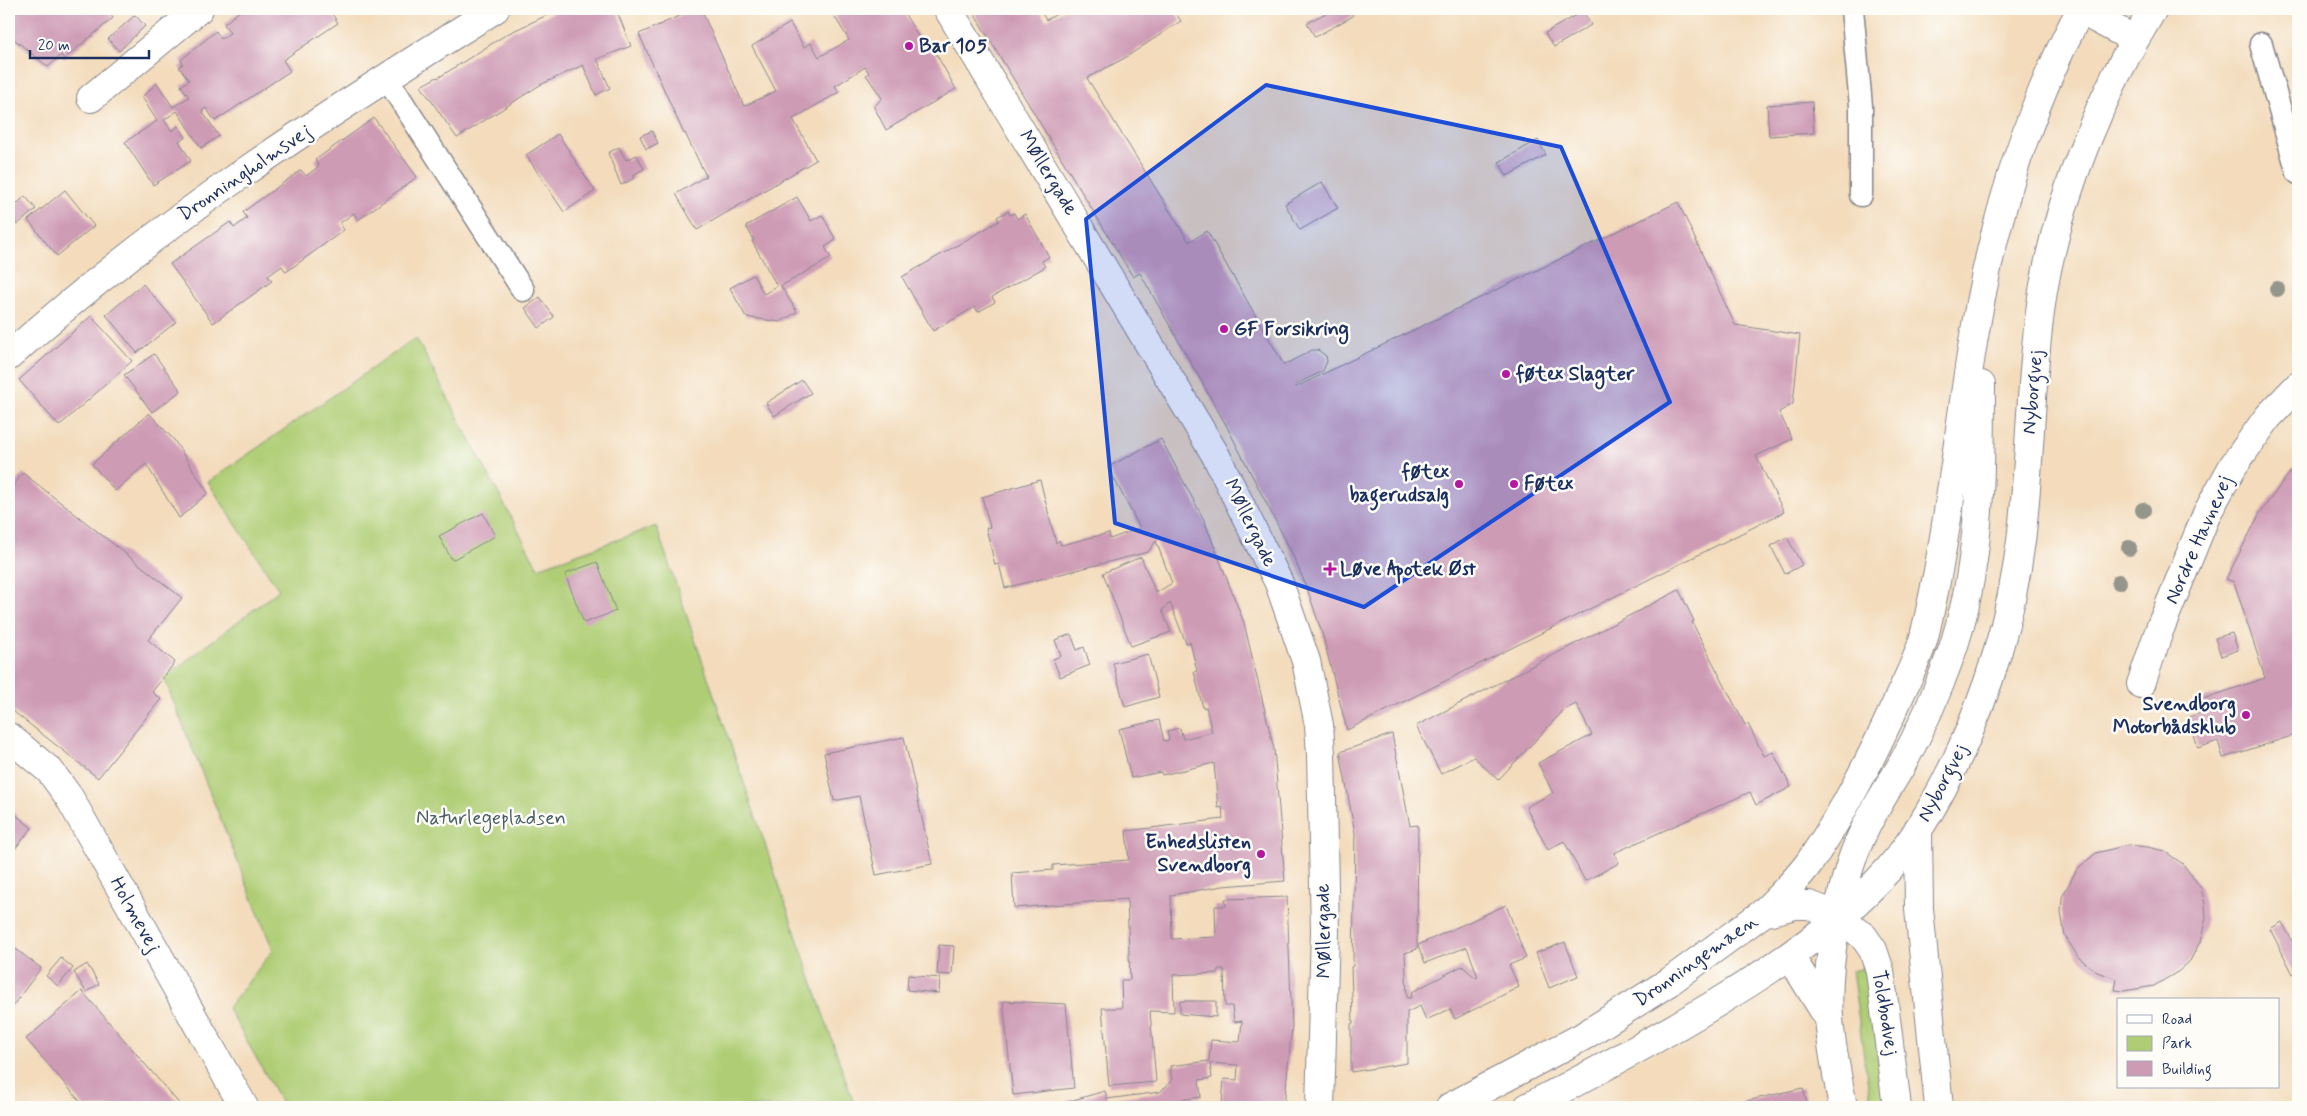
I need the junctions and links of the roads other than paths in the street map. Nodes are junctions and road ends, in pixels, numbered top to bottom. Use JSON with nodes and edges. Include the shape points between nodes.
{"nodes":[{"id":1,"x":199,"y":9,"type":"edge"},
{"id":2,"x":496,"y":9,"type":"edge"},
{"id":3,"x":948,"y":9,"type":"edge"},
{"id":4,"x":1852,"y":9,"type":"edge"},
{"id":5,"x":2080,"y":9,"type":"edge"},
{"id":6,"x":2153,"y":9,"type":"edge"},
{"id":7,"x":2134,"y":39,"type":"junction"},
{"id":8,"x":2261,"y":44,"type":"dead end"},
{"id":9,"x":386,"y":77,"type":"junction"},
{"id":10,"x":91,"y":98,"type":"dead end"},
{"id":11,"x":2298,"y":173,"type":"edge"},
{"id":12,"x":1861,"y":195,"type":"dead end"},
{"id":13,"x":523,"y":290,"type":"dead end"},
{"id":14,"x":1980,"y":304,"type":"junction"},
{"id":15,"x":9,"y":356,"type":"edge"},
{"id":16,"x":2298,"y":386,"type":"edge"},
{"id":17,"x":2141,"y":684,"type":"dead end"},
{"id":18,"x":9,"y":737,"type":"edge"},
{"id":19,"x":1918,"y":828,"type":"junction"},
{"id":20,"x":1763,"y":913,"type":"junction"},
{"id":21,"x":1839,"y":916,"type":"junction"},
{"id":22,"x":1790,"y":956,"type":"junction"},
{"id":23,"x":1829,"y":1018,"type":"junction"},
{"id":24,"x":244,"y":1107,"type":"edge"},
{"id":25,"x":1320,"y":1107,"type":"edge"},
{"id":26,"x":1450,"y":1107,"type":"edge"},
{"id":27,"x":1528,"y":1107,"type":"edge"},
{"id":28,"x":1843,"y":1107,"type":"edge"},
{"id":29,"x":1897,"y":1107,"type":"edge"},
{"id":30,"x":1939,"y":1107,"type":"edge"}],
"edges":[{"from":1,"to":10,"type":"street"},
{"from":2,"to":9,"type":"street","name":"Dronningholmsvej"},
{"from":3,"to":25,"type":"street","name":"Møllergade","via":[[1215,454],[1279,584],[1306,662],[1320,725],[1321,755],[1325,931]]},
{"from":4,"to":12,"type":"lane","via":[[1861,106]]},
{"from":5,"to":7,"type":"street"},
{"from":5,"to":14,"type":"street","via":[[2023,142],[1994,241]]},
{"from":6,"to":7,"type":"street","name":"Nyborgvej"},
{"from":7,"to":19,"type":"street","name":"Nyborgvej","via":[[2084,149],[2054,243],[2043,291],[2021,540],[1995,662],[1981,705],[1959,753]]},
{"from":8,"to":11,"type":"lane"},
{"from":9,"to":13,"type":"lane"},
{"from":9,"to":15,"type":"street","name":"Dronningholmsvej","via":[[175,221]]},
{"from":14,"to":20,"type":"street","via":[[1946,524],[1923,640],[1884,731],[1841,811],[1808,864]]},
{"from":14,"to":21,"type":"street","via":[[1978,510],[1964,605],[1952,653],[1934,697],[1850,862]]},
{"from":16,"to":17,"type":"street","name":"Nordre Havnevej","via":[[2268,417],[2232,466],[2207,513]]},
{"from":18,"to":24,"type":"street","name":"Holmevej","via":[[50,771],[69,797]]},
{"from":19,"to":21,"type":"street","name":"Nyborgvej","via":[[1888,870]]},
{"from":19,"to":30,"type":"street","via":[[1918,909]]},
{"from":20,"to":21,"type":"street","name":"Dronningemaen","via":[[1794,905],[1809,905]]},
{"from":20,"to":26,"type":"street","name":"Dronningemaen","via":[[1669,982],[1582,1037]]},
{"from":21,"to":22,"type":"street","name":"Dronningemaen"},
{"from":21,"to":23,"type":"street","via":[[1830,971]]},
{"from":21,"to":29,"type":"street","name":"Toldbodvej","via":[[1864,937],[1878,961]]},
{"from":22,"to":23,"type":"street"},
{"from":22,"to":27,"type":"street","name":"Dronningemaen","via":[[1675,1028]]},
{"from":23,"to":28,"type":"street"}]}
